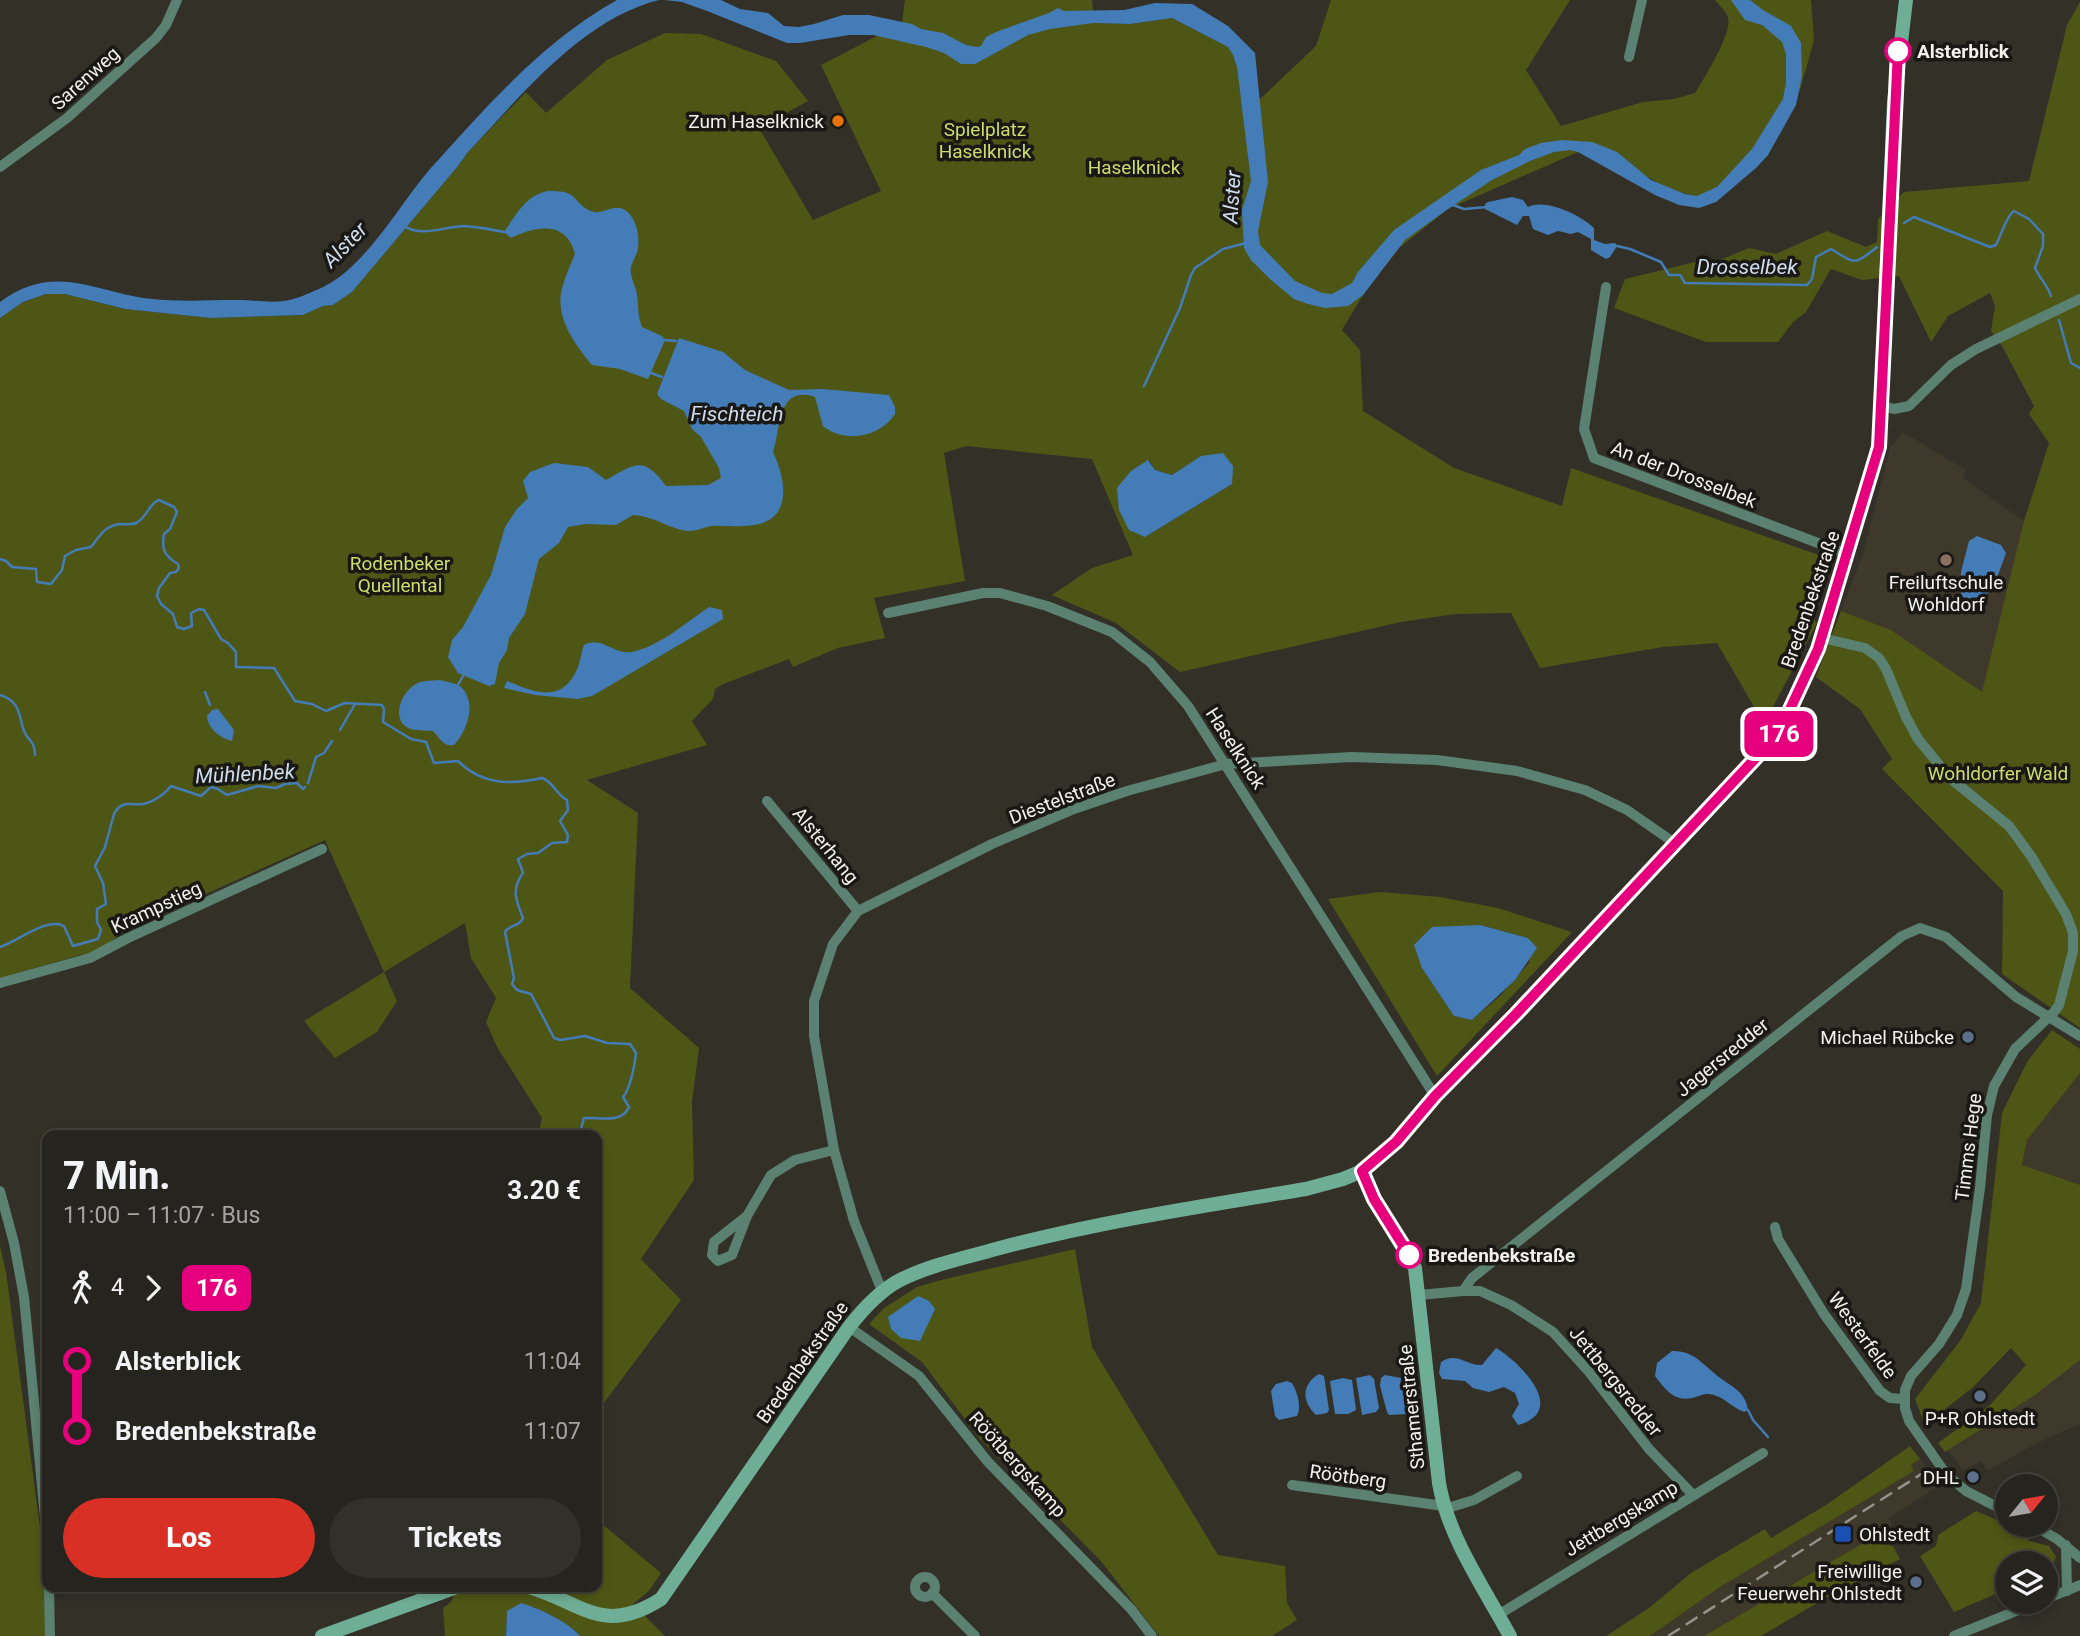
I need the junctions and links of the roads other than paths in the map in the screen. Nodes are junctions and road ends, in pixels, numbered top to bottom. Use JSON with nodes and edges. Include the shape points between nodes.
{"nodes":[{"id":1,"x":177,"y":0,"type":"edge"},
{"id":2,"x":1642,"y":0,"type":"edge"},
{"id":3,"x":1906,"y":0,"type":"edge"},
{"id":4,"x":1629,"y":57,"type":"dead end"},
{"id":5,"x":0,"y":167,"type":"edge"},
{"id":6,"x":1606,"y":287,"type":"dead end"},
{"id":7,"x":2080,"y":299,"type":"edge"},
{"id":8,"x":1882,"y":406,"type":"junction"},
{"id":9,"x":1847,"y":554,"type":"junction"},
{"id":10,"x":888,"y":613,"type":"dead end"},
{"id":11,"x":1822,"y":638,"type":"junction"},
{"id":12,"x":1226,"y":764,"type":"junction"},
{"id":13,"x":767,"y":801,"type":"dead end"},
{"id":14,"x":1676,"y":844,"type":"junction"},
{"id":15,"x":322,"y":849,"type":"dead end"},
{"id":16,"x":858,"y":911,"type":"junction"},
{"id":17,"x":0,"y":983,"type":"edge"},
{"id":18,"x":2048,"y":1018,"type":"junction"},
{"id":19,"x":2080,"y":1036,"type":"edge"},
{"id":20,"x":1435,"y":1096,"type":"junction"},
{"id":21,"x":834,"y":1150,"type":"junction"},
{"id":22,"x":1362,"y":1171,"type":"junction"},
{"id":23,"x":0,"y":1191,"type":"edge"},
{"id":24,"x":747,"y":1216,"type":"junction"},
{"id":25,"x":1775,"y":1227,"type":"dead end"},
{"id":26,"x":883,"y":1291,"type":"junction"},
{"id":27,"x":1463,"y":1291,"type":"junction"},
{"id":28,"x":1419,"y":1295,"type":"junction"},
{"id":29,"x":849,"y":1327,"type":"junction"},
{"id":30,"x":1904,"y":1399,"type":"junction"},
{"id":31,"x":1763,"y":1454,"type":"dead end"},
{"id":32,"x":1517,"y":1476,"type":"dead end"},
{"id":33,"x":1292,"y":1485,"type":"dead end"},
{"id":34,"x":42,"y":1486,"type":"edge"},
{"id":35,"x":1693,"y":1495,"type":"junction"},
{"id":36,"x":1995,"y":1506,"type":"edge"},
{"id":37,"x":1444,"y":1507,"type":"junction"},
{"id":38,"x":2053,"y":1537,"type":"edge"},
{"id":39,"x":2066,"y":1545,"type":"junction"},
{"id":40,"x":2080,"y":1558,"type":"edge"},
{"id":41,"x":2080,"y":1585,"type":"edge"},
{"id":42,"x":2067,"y":1591,"type":"junction"},
{"id":43,"x":50,"y":1592,"type":"edge"},
{"id":44,"x":443,"y":1592,"type":"edge"},
{"id":45,"x":542,"y":1592,"type":"edge"},
{"id":46,"x":932,"y":1593,"type":"dead end"},
{"id":47,"x":2058,"y":1594,"type":"edge"},
{"id":48,"x":2008,"y":1614,"type":"edge"},
{"id":49,"x":1498,"y":1615,"type":"junction"},
{"id":50,"x":50,"y":1636,"type":"edge"},
{"id":51,"x":322,"y":1636,"type":"edge"},
{"id":52,"x":975,"y":1636,"type":"edge"},
{"id":53,"x":1152,"y":1636,"type":"edge"},
{"id":54,"x":1510,"y":1636,"type":"edge"},
{"id":55,"x":1954,"y":1636,"type":"edge"}],
"edges":[{"from":1,"to":5,"type":"street","name":"Sarenweg","via":[[156,38],[67,118]]},
{"from":2,"to":4,"type":"street"},
{"from":3,"to":8,"type":"street","via":[[1895,102]]},
{"from":6,"to":9,"type":"street","name":"An der Drosselbek","via":[[1584,429],[1594,458]]},
{"from":7,"to":8,"type":"street","via":[[1976,349],[1951,365],[1909,406]]},
{"from":8,"to":9,"type":"street","name":"Bredenbekstraße","via":[[1876,460]]},
{"from":9,"to":11,"type":"street","name":"Bredenbekstraße"},
{"from":10,"to":12,"type":"street","name":"Haselknick","via":[[1000,593],[1112,632],[1150,662],[1188,706]]},
{"from":11,"to":14,"type":"street","name":"Bredenbekstraße","via":[[1779,733]]},
{"from":11,"to":18,"type":"street","name":"Timms Hege","via":[[1865,648],[1879,658],[1918,738],[1951,778],[2016,833],[2059,903],[2074,942],[2061,997]]},
{"from":12,"to":14,"type":"street","name":"Diestelstraße","via":[[1352,757],[1437,760],[1517,771],[1585,790],[1627,810]]},
{"from":12,"to":16,"type":"street","name":"Diestelstraße","via":[[1074,809]]},
{"from":12,"to":20,"type":"street","name":"Haselknick"},
{"from":13,"to":16,"type":"street","name":"Alsterhang"},
{"from":14,"to":20,"type":"street","name":"Bredenbekstraße"},
{"from":15,"to":17,"type":"street","name":"Krampstieg","via":[[97,955]]},
{"from":16,"to":21,"type":"street","name":"Diestelstraße","via":[[833,944],[814,1001],[814,1036]]},
{"from":18,"to":19,"type":"street","name":"Jagersredder"},
{"from":18,"to":27,"type":"street","name":"Jagersredder","via":[[1990,977],[1946,937],[1920,929],[1902,936],[1472,1278]]},
{"from":18,"to":30,"type":"street","name":"Timms Hege","via":[[2015,1049],[1994,1086],[1964,1296],[1939,1344],[1908,1382]]},
{"from":20,"to":22,"type":"street","name":"Bredenbekstraße","via":[[1396,1142]]},
{"from":21,"to":24,"type":"street","via":[[795,1160],[771,1175]]},
{"from":21,"to":26,"type":"street","name":"Diestelstraße","via":[[854,1221]]},
{"from":22,"to":26,"type":"street","name":"Bredenbekstraße","via":[[1306,1189],[1050,1234],[930,1267]]},
{"from":22,"to":28,"type":"street","name":"Sthamerstraße","via":[[1413,1264]]},
{"from":23,"to":34,"type":"street","via":[[24,1297]]},
{"from":24,"to":24,"type":"street","via":[[714,1242],[712,1255],[718,1261],[732,1255]]},
{"from":25,"to":30,"type":"street","name":"Westerfelde","via":[[1777,1238],[1825,1314],[1880,1391]]},
{"from":26,"to":29,"type":"street","name":"Bredenbekstraße"},
{"from":27,"to":28,"type":"street"},
{"from":27,"to":35,"type":"street","name":"Jettbergsredder","via":[[1480,1291],[1511,1305],[1553,1332]]},
{"from":28,"to":37,"type":"street","name":"Sthamerstraße"},
{"from":29,"to":45,"type":"street","name":"Bredenbekstraße","via":[[661,1599],[634,1616],[614,1619],[598,1618]]},
{"from":29,"to":53,"type":"street","name":"Röötbergskamp","via":[[919,1376],[988,1462]]},
{"from":30,"to":36,"type":"street","name":"Westerfelde","via":[[1909,1421],[1946,1474],[1958,1486]]},
{"from":31,"to":35,"type":"street","name":"Jettbergskamp"},
{"from":32,"to":37,"type":"street","name":"Röötberg","via":[[1474,1500]]},
{"from":33,"to":37,"type":"street","name":"Röötberg"},
{"from":35,"to":49,"type":"street","name":"Jettbergskamp"},
{"from":37,"to":49,"type":"street","name":"Sthamerstraße"},
{"from":38,"to":39,"type":"street"},
{"from":39,"to":40,"type":"street"},
{"from":39,"to":42,"type":"street"},
{"from":41,"to":42,"type":"street"},
{"from":42,"to":47,"type":"street"},
{"from":43,"to":50,"type":"street"},
{"from":44,"to":51,"type":"street"},
{"from":46,"to":52,"type":"street"},
{"from":48,"to":55,"type":"street"},
{"from":49,"to":54,"type":"street","name":"Sthamerstraße"}]}
